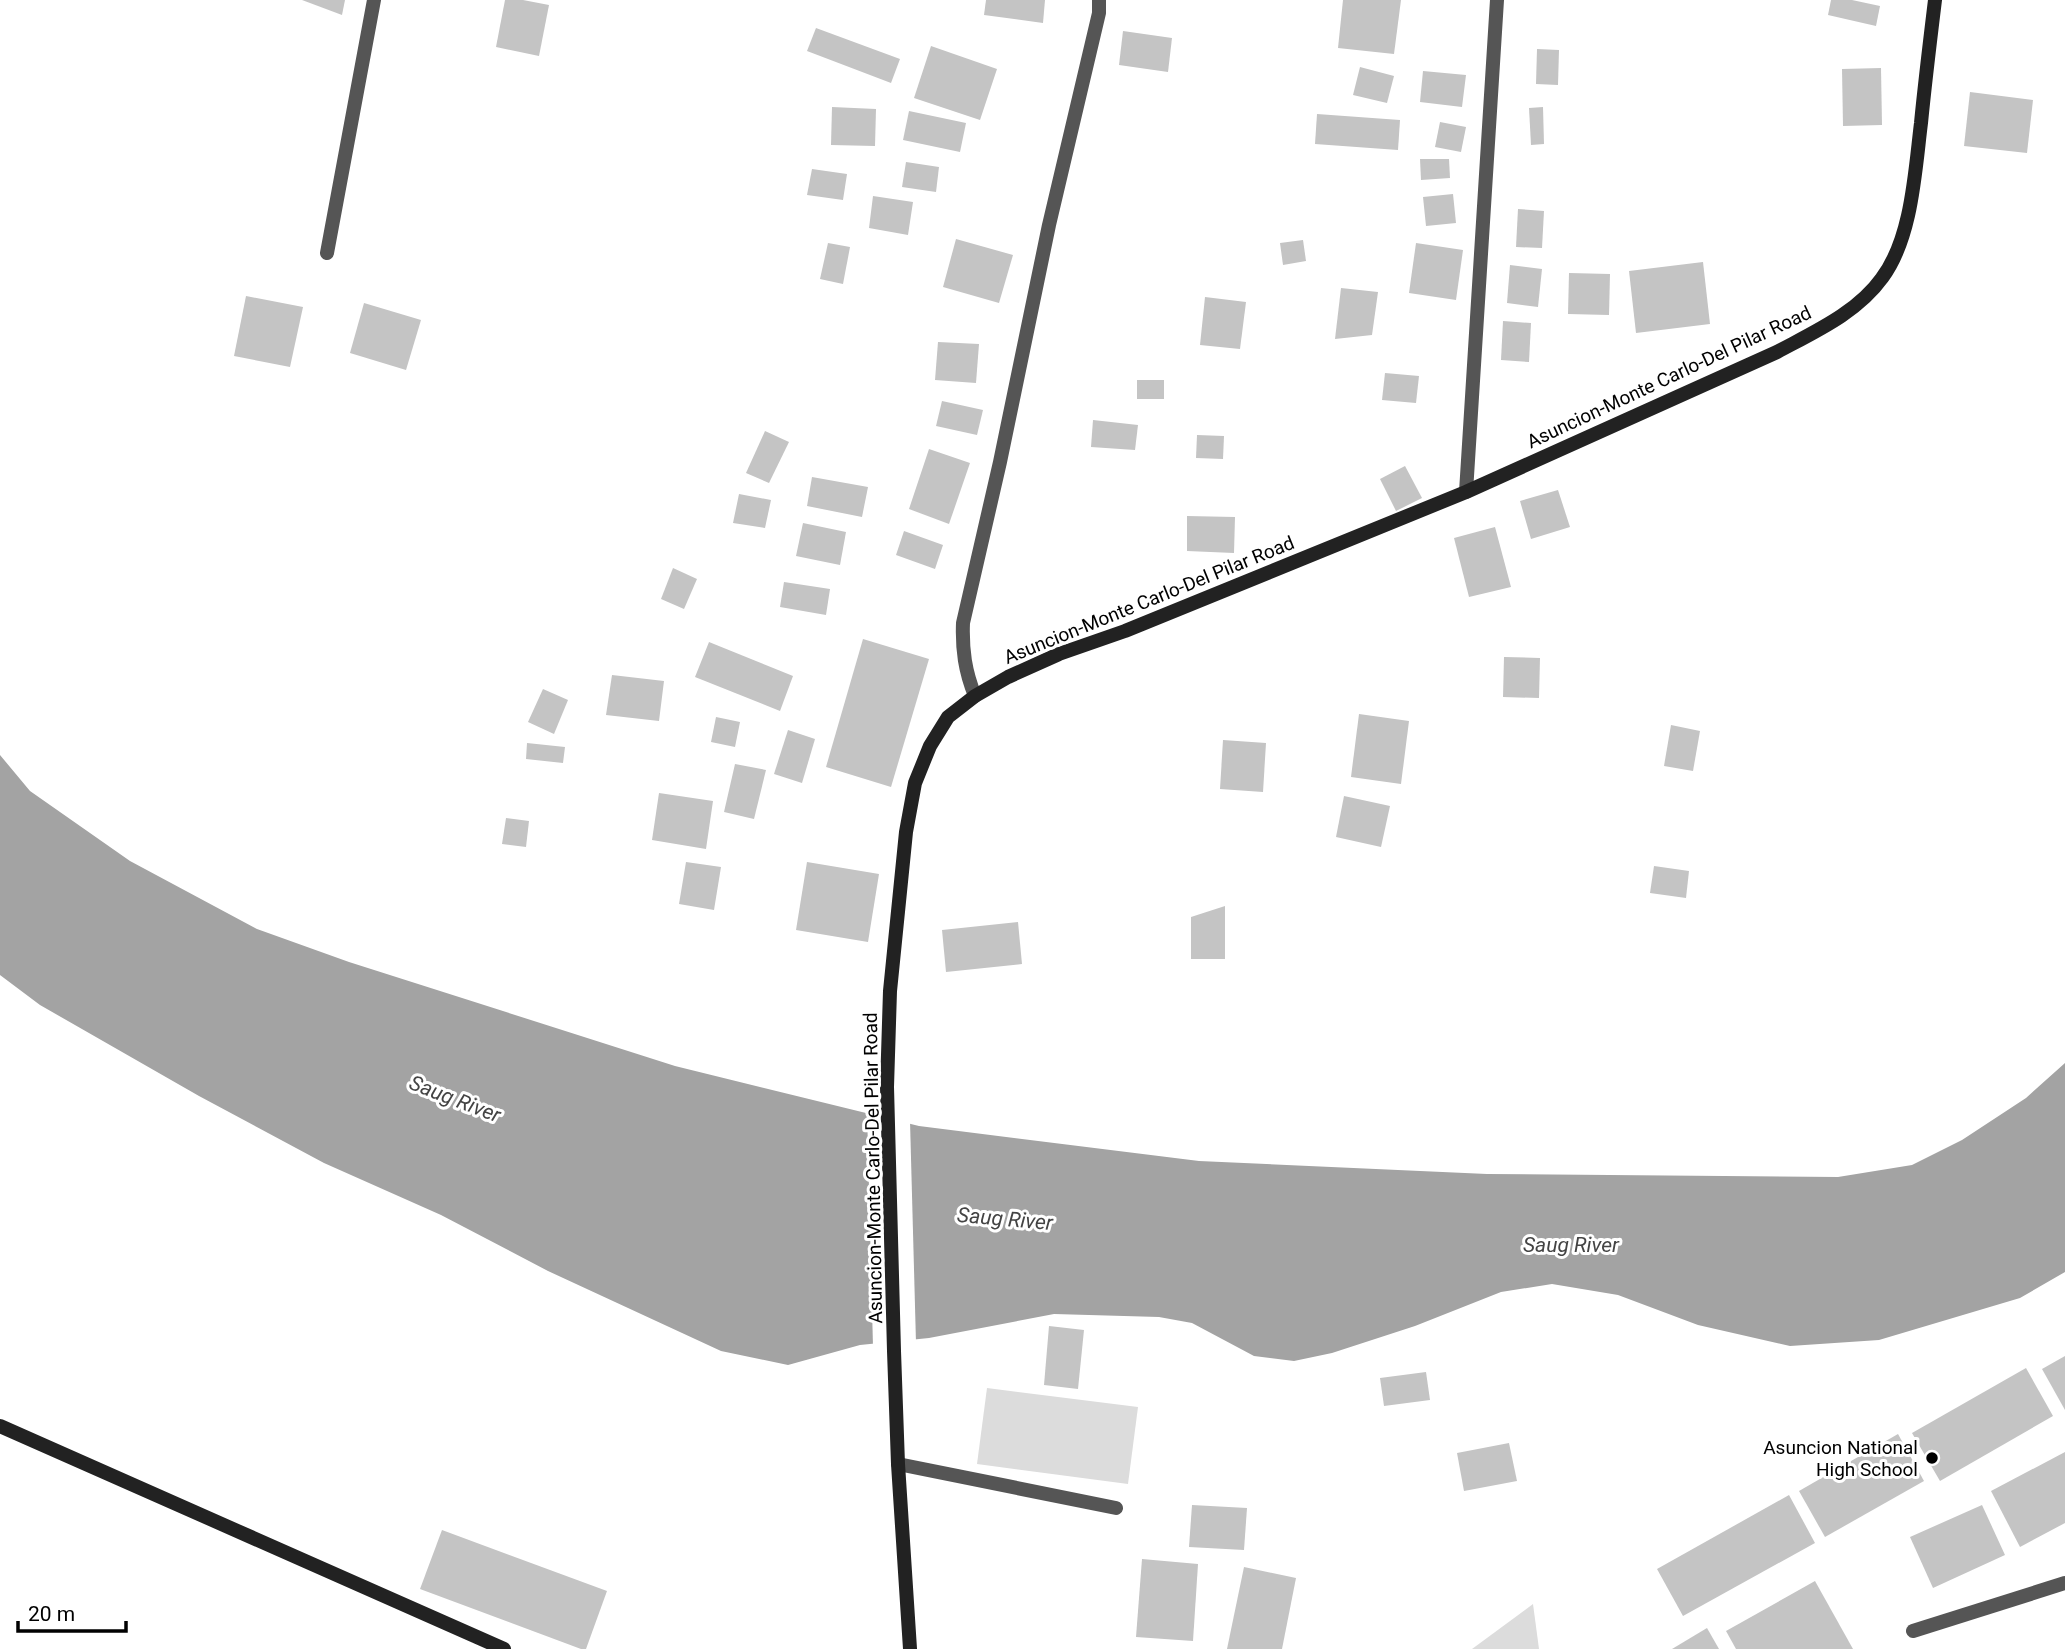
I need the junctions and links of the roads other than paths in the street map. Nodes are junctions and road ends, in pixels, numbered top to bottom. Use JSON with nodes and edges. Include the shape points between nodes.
{"nodes":[{"id":1,"x":374,"y":0,"type":"edge"},
{"id":2,"x":1100,"y":0,"type":"edge"},
{"id":3,"x":1497,"y":0,"type":"edge"},
{"id":4,"x":1935,"y":0,"type":"edge"},
{"id":5,"x":327,"y":253,"type":"dead end"},
{"id":6,"x":1466,"y":492,"type":"junction"},
{"id":7,"x":975,"y":696,"type":"junction"},
{"id":8,"x":0,"y":1426,"type":"edge"},
{"id":9,"x":898,"y":1464,"type":"junction"},
{"id":10,"x":1116,"y":1508,"type":"dead end"},
{"id":11,"x":2065,"y":1583,"type":"edge"},
{"id":12,"x":1913,"y":1631,"type":"dead end"},
{"id":13,"x":504,"y":1649,"type":"edge"},
{"id":14,"x":910,"y":1649,"type":"edge"}],
"edges":[{"from":1,"to":5,"type":"street"},
{"from":2,"to":7,"type":"street","via":[[963,623],[964,663]]},
{"from":3,"to":6,"type":"street"},
{"from":4,"to":6,"type":"street","name":"Asuncion-Monte Carlo-Del Pilar Road","via":[[1913,192],[1901,242],[1883,278],[1853,308],[1777,352]]},
{"from":6,"to":7,"type":"street","name":"Asuncion-Monte Carlo-Del Pilar Road","via":[[1059,654]]},
{"from":7,"to":9,"type":"street","name":"Asuncion-Monte Carlo-Del Pilar Road","via":[[948,717],[930,746],[915,783],[906,832],[887,1087]]},
{"from":8,"to":13,"type":"street"},
{"from":9,"to":10,"type":"street"},
{"from":9,"to":14,"type":"street","name":"Asuncion-Monte Carlo-Del Pilar Road"},
{"from":11,"to":12,"type":"street"}]}
